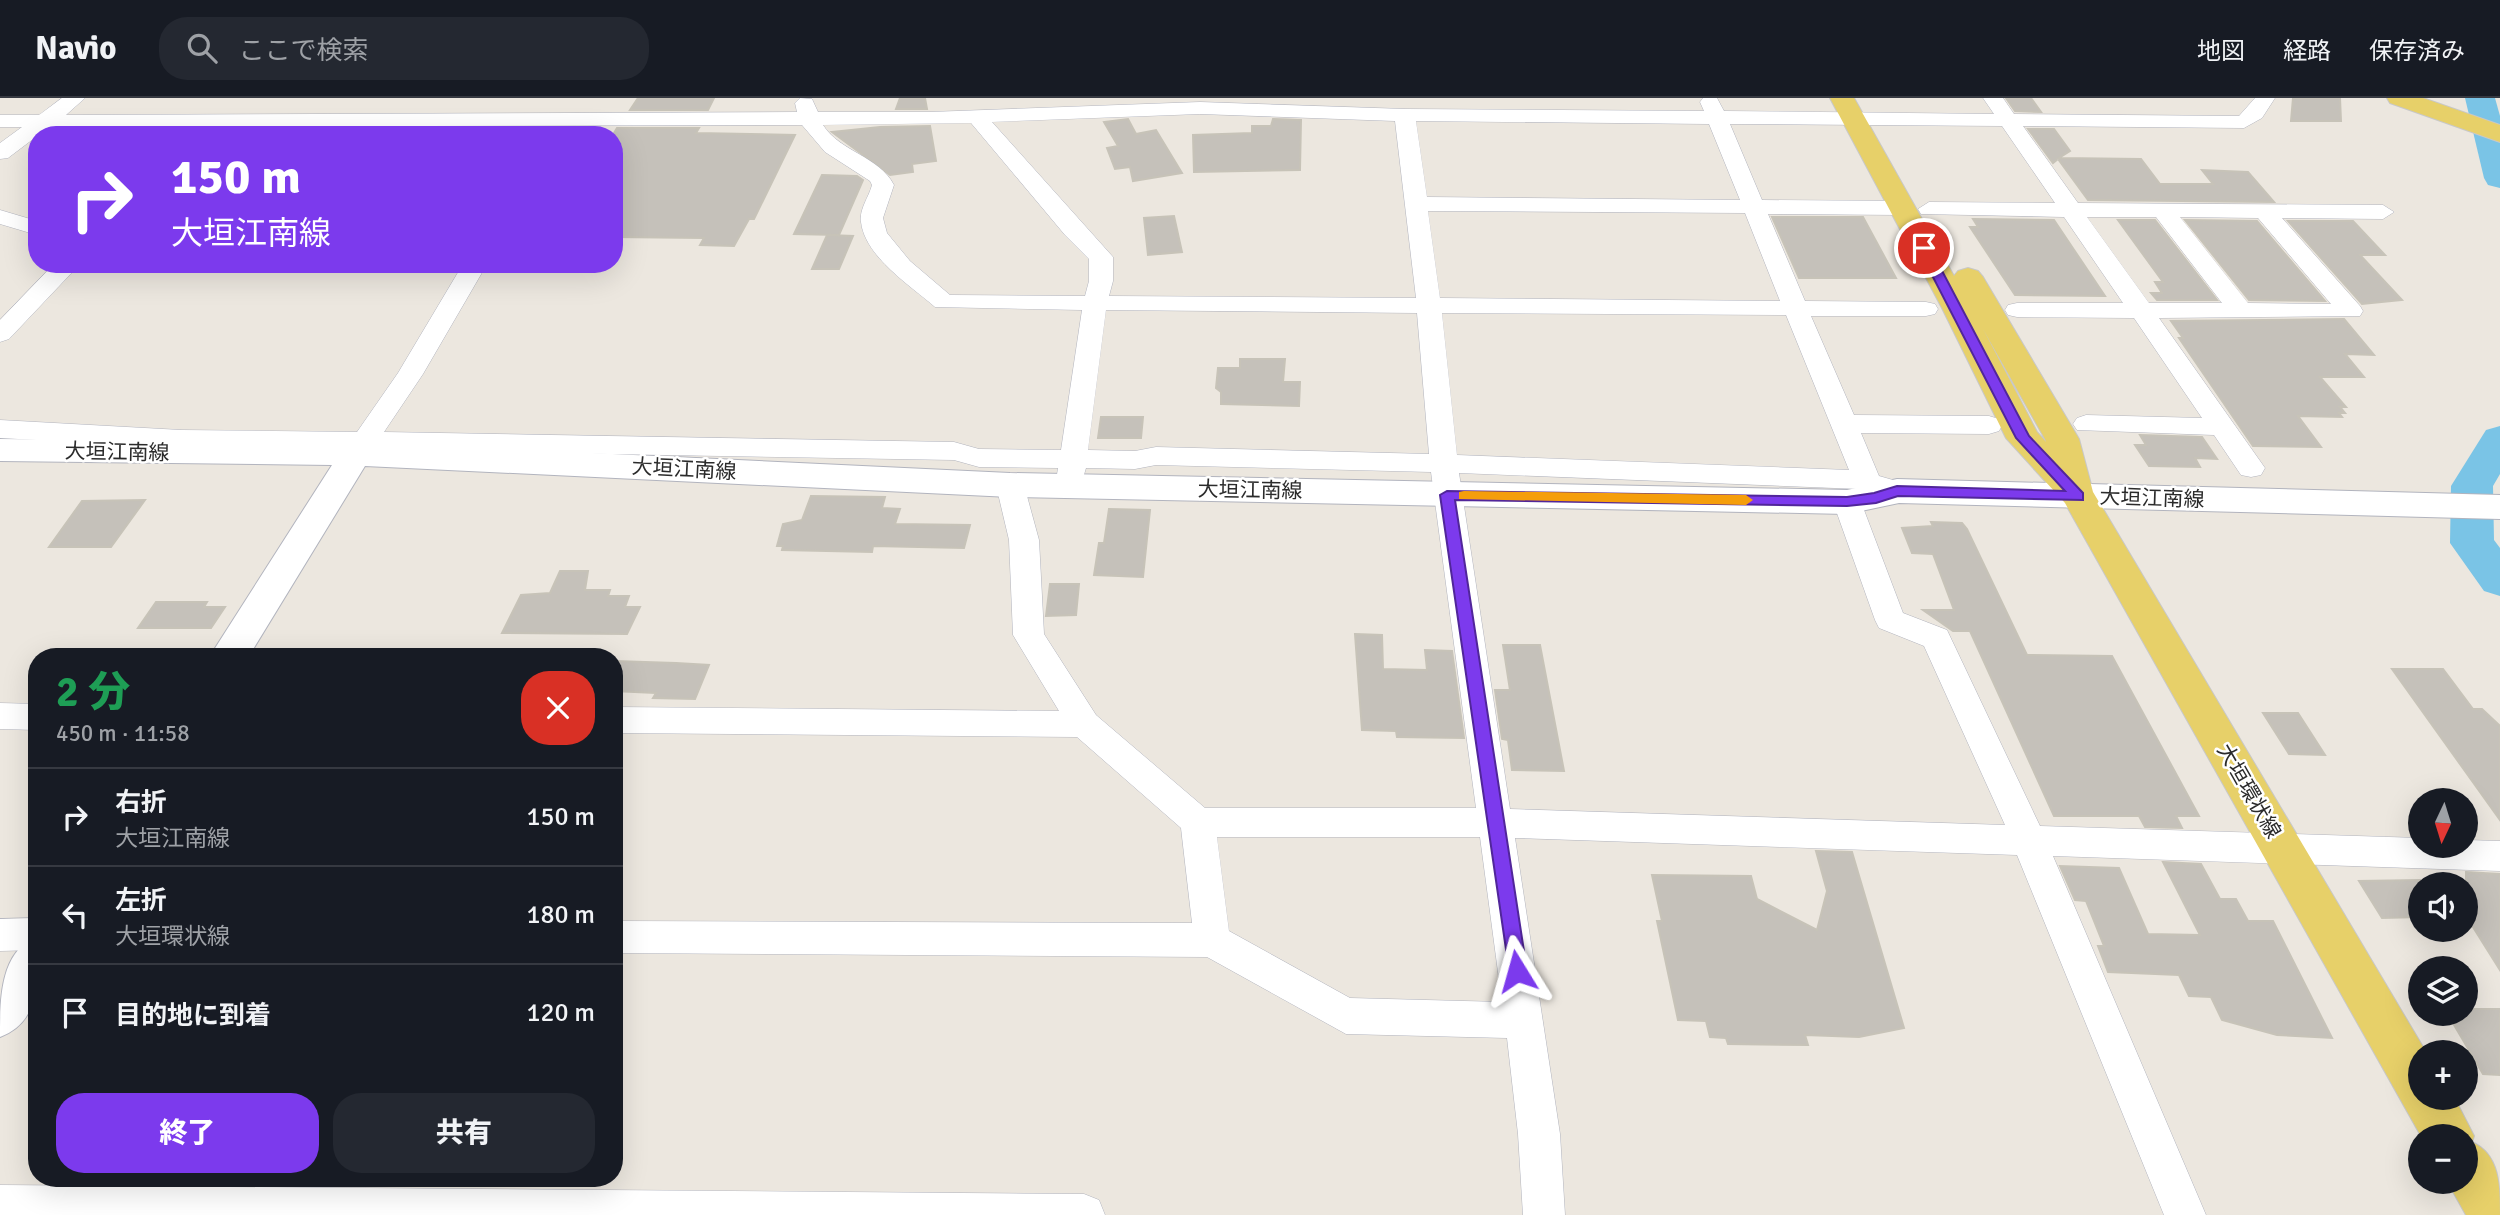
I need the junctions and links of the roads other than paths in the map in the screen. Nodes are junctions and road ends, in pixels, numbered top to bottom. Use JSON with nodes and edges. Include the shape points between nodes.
{"nodes":[{"id":1,"x":75,"y":98,"type":"edge"},
{"id":2,"x":230,"y":98,"type":"edge"},
{"id":3,"x":579,"y":98,"type":"edge"},
{"id":4,"x":1993,"y":98,"type":"edge"},
{"id":5,"x":2265,"y":98,"type":"edge"},
{"id":6,"x":2406,"y":101,"type":"edge"},
{"id":7,"x":806,"y":108,"type":"edge"},
{"id":8,"x":1713,"y":108,"type":"edge"},
{"id":9,"x":1860,"y":109,"type":"edge"},
{"id":10,"x":1405,"y":115,"type":"junction"},
{"id":11,"x":976,"y":116,"type":"junction"},
{"id":12,"x":2008,"y":120,"type":"junction"},
{"id":13,"x":0,"y":121,"type":"edge"},
{"id":14,"x":44,"y":121,"type":"junction"},
{"id":15,"x":37,"y":126,"type":"edge"},
{"id":16,"x":156,"y":126,"type":"edge"},
{"id":17,"x":203,"y":126,"type":"edge"},
{"id":18,"x":562,"y":126,"type":"edge"},
{"id":19,"x":574,"y":126,"type":"edge"},
{"id":20,"x":28,"y":133,"type":"edge"},
{"id":21,"x":2500,"y":134,"type":"edge"},
{"id":22,"x":0,"y":153,"type":"edge"},
{"id":23,"x":1417,"y":204,"type":"junction"},
{"id":24,"x":1755,"y":207,"type":"junction"},
{"id":25,"x":1915,"y":209,"type":"junction"},
{"id":26,"x":2070,"y":210,"type":"junction"},
{"id":27,"x":2162,"y":210,"type":"junction"},
{"id":28,"x":2264,"y":211,"type":"junction"},
{"id":29,"x":2384,"y":212,"type":"dead end"},
{"id":30,"x":0,"y":217,"type":"edge"},
{"id":31,"x":28,"y":226,"type":"edge"},
{"id":32,"x":59,"y":273,"type":"edge"},
{"id":33,"x":470,"y":273,"type":"edge"},
{"id":34,"x":1095,"y":302,"type":"junction"},
{"id":35,"x":1429,"y":305,"type":"junction"},
{"id":36,"x":1797,"y":308,"type":"junction"},
{"id":37,"x":1926,"y":309,"type":"dead end"},
{"id":38,"x":2017,"y":310,"type":"dead end"},
{"id":39,"x":2140,"y":310,"type":"junction"},
{"id":40,"x":2240,"y":310,"type":"junction"},
{"id":41,"x":0,"y":334,"type":"edge"},
{"id":42,"x":1844,"y":424,"type":"junction"},
{"id":43,"x":2086,"y":424,"type":"dead end"},
{"id":44,"x":1989,"y":425,"type":"dead end"},
{"id":45,"x":2222,"y":427,"type":"junction"},
{"id":46,"x":0,"y":429,"type":"edge"},
{"id":47,"x":360,"y":448,"type":"junction"},
{"id":48,"x":0,"y":450,"type":"edge"},
{"id":49,"x":2251,"y":468,"type":"dead end"},
{"id":50,"x":1071,"y":473,"type":"junction"},
{"id":51,"x":1447,"y":479,"type":"junction"},
{"id":52,"x":1010,"y":485,"type":"junction"},
{"id":53,"x":1871,"y":491,"type":"junction"},
{"id":54,"x":2078,"y":496,"type":"junction"},
{"id":55,"x":2500,"y":507,"type":"edge"},
{"id":56,"x":234,"y":648,"type":"edge"},
{"id":57,"x":0,"y":716,"type":"edge"},
{"id":58,"x":28,"y":718,"type":"edge"},
{"id":59,"x":623,"y":720,"type":"edge"},
{"id":60,"x":1084,"y":724,"type":"junction"},
{"id":61,"x":1198,"y":822,"type":"junction"},
{"id":62,"x":1497,"y":823,"type":"junction"},
{"id":63,"x":2029,"y":841,"type":"junction"},
{"id":64,"x":2282,"y":847,"type":"junction"},
{"id":65,"x":2500,"y":856,"type":"edge"},
{"id":66,"x":28,"y":934,"type":"edge"},
{"id":67,"x":0,"y":935,"type":"edge"},
{"id":68,"x":623,"y":937,"type":"edge"},
{"id":69,"x":1212,"y":940,"type":"junction"},
{"id":70,"x":28,"y":970,"type":"edge"},
{"id":71,"x":0,"y":1015,"type":"edge"},
{"id":72,"x":1524,"y":1020,"type":"junction"},
{"id":73,"x":2408,"y":1066,"type":"edge"},
{"id":74,"x":2478,"y":1186,"type":"edge"},
{"id":75,"x":0,"y":1206,"type":"edge"},
{"id":76,"x":1084,"y":1215,"type":"edge"},
{"id":77,"x":1544,"y":1215,"type":"edge"},
{"id":78,"x":2185,"y":1215,"type":"edge"},
{"id":79,"x":2495,"y":1215,"type":"edge"}],
"edges":[{"from":1,"to":14,"type":"street"},
{"from":2,"to":17,"type":"street"},
{"from":3,"to":18,"type":"street"},
{"from":4,"to":12,"type":"street"},
{"from":5,"to":12,"type":"street","via":[[2244,122]]},
{"from":6,"to":21,"type":"main road"},
{"from":7,"to":11,"type":"street"},
{"from":7,"to":19,"type":"street"},
{"from":7,"to":34,"type":"street","via":[[810,128],[879,177],[883,186],[871,219],[874,229],[886,250],[944,302]]},
{"from":8,"to":9,"type":"street"},
{"from":8,"to":10,"type":"street"},
{"from":8,"to":24,"type":"street"},
{"from":9,"to":12,"type":"street"},
{"from":9,"to":25,"type":"main road","name":"大垣環状線"},
{"from":10,"to":11,"type":"street","via":[[1200,108]]},
{"from":10,"to":23,"type":"street"},
{"from":11,"to":34,"type":"street","via":[[1101,257]]},
{"from":12,"to":26,"type":"street"},
{"from":13,"to":14,"type":"street"},
{"from":14,"to":15,"type":"street"},
{"from":14,"to":16,"type":"street"},
{"from":20,"to":22,"type":"street"},
{"from":23,"to":24,"type":"street"},
{"from":23,"to":35,"type":"street"},
{"from":24,"to":25,"type":"street"},
{"from":24,"to":36,"type":"street"},
{"from":25,"to":26,"type":"street"},
{"from":25,"to":54,"type":"main road","name":"大垣環状線","via":[[2062,439]]},
{"from":26,"to":27,"type":"street"},
{"from":26,"to":39,"type":"street"},
{"from":27,"to":28,"type":"street"},
{"from":27,"to":40,"type":"street"},
{"from":28,"to":29,"type":"street"},
{"from":28,"to":40,"type":"street","via":[[2351,312]]},
{"from":30,"to":31,"type":"street"},
{"from":32,"to":41,"type":"street"},
{"from":33,"to":47,"type":"street"},
{"from":34,"to":35,"type":"street"},
{"from":34,"to":50,"type":"street"},
{"from":35,"to":36,"type":"street"},
{"from":35,"to":51,"type":"street"},
{"from":36,"to":37,"type":"street"},
{"from":36,"to":42,"type":"street"},
{"from":38,"to":39,"type":"street"},
{"from":39,"to":40,"type":"street"},
{"from":39,"to":45,"type":"street"},
{"from":42,"to":44,"type":"street"},
{"from":42,"to":53,"type":"street"},
{"from":43,"to":45,"type":"street"},
{"from":45,"to":49,"type":"street"},
{"from":46,"to":47,"type":"street"},
{"from":47,"to":48,"type":"main road","name":"大垣江南線"},
{"from":47,"to":50,"type":"street","via":[[954,451]]},
{"from":47,"to":52,"type":"main road","name":"大垣江南線"},
{"from":47,"to":56,"type":"main road"},
{"from":50,"to":51,"type":"main road","name":"大垣江南線"},
{"from":50,"to":52,"type":"main road","name":"大垣江南線"},
{"from":51,"to":53,"type":"main road","name":"大垣江南線"},
{"from":51,"to":62,"type":"street"},
{"from":52,"to":60,"type":"street","via":[[1024,540],[1028,635]]},
{"from":53,"to":54,"type":"main road","name":"大垣江南線"},
{"from":53,"to":63,"type":"street","via":[[1890,620],[1936,638]]},
{"from":54,"to":55,"type":"main road","name":"大垣江南線"},
{"from":54,"to":64,"type":"main road","name":"大垣環状線"},
{"from":57,"to":58,"type":"street"},
{"from":59,"to":60,"type":"street"},
{"from":60,"to":61,"type":"street"},
{"from":61,"to":62,"type":"street"},
{"from":61,"to":69,"type":"street"},
{"from":62,"to":63,"type":"street"},
{"from":62,"to":72,"type":"street"},
{"from":63,"to":64,"type":"street"},
{"from":63,"to":78,"type":"street"},
{"from":64,"to":65,"type":"street"},
{"from":64,"to":73,"type":"main road","name":"大垣環状線"},
{"from":66,"to":67,"type":"street"},
{"from":68,"to":69,"type":"street"},
{"from":69,"to":72,"type":"street","via":[[1346,1016]]},
{"from":70,"to":71,"type":"main road"},
{"from":72,"to":77,"type":"street"},
{"from":74,"to":79,"type":"main road"},
{"from":75,"to":76,"type":"street"}]}
